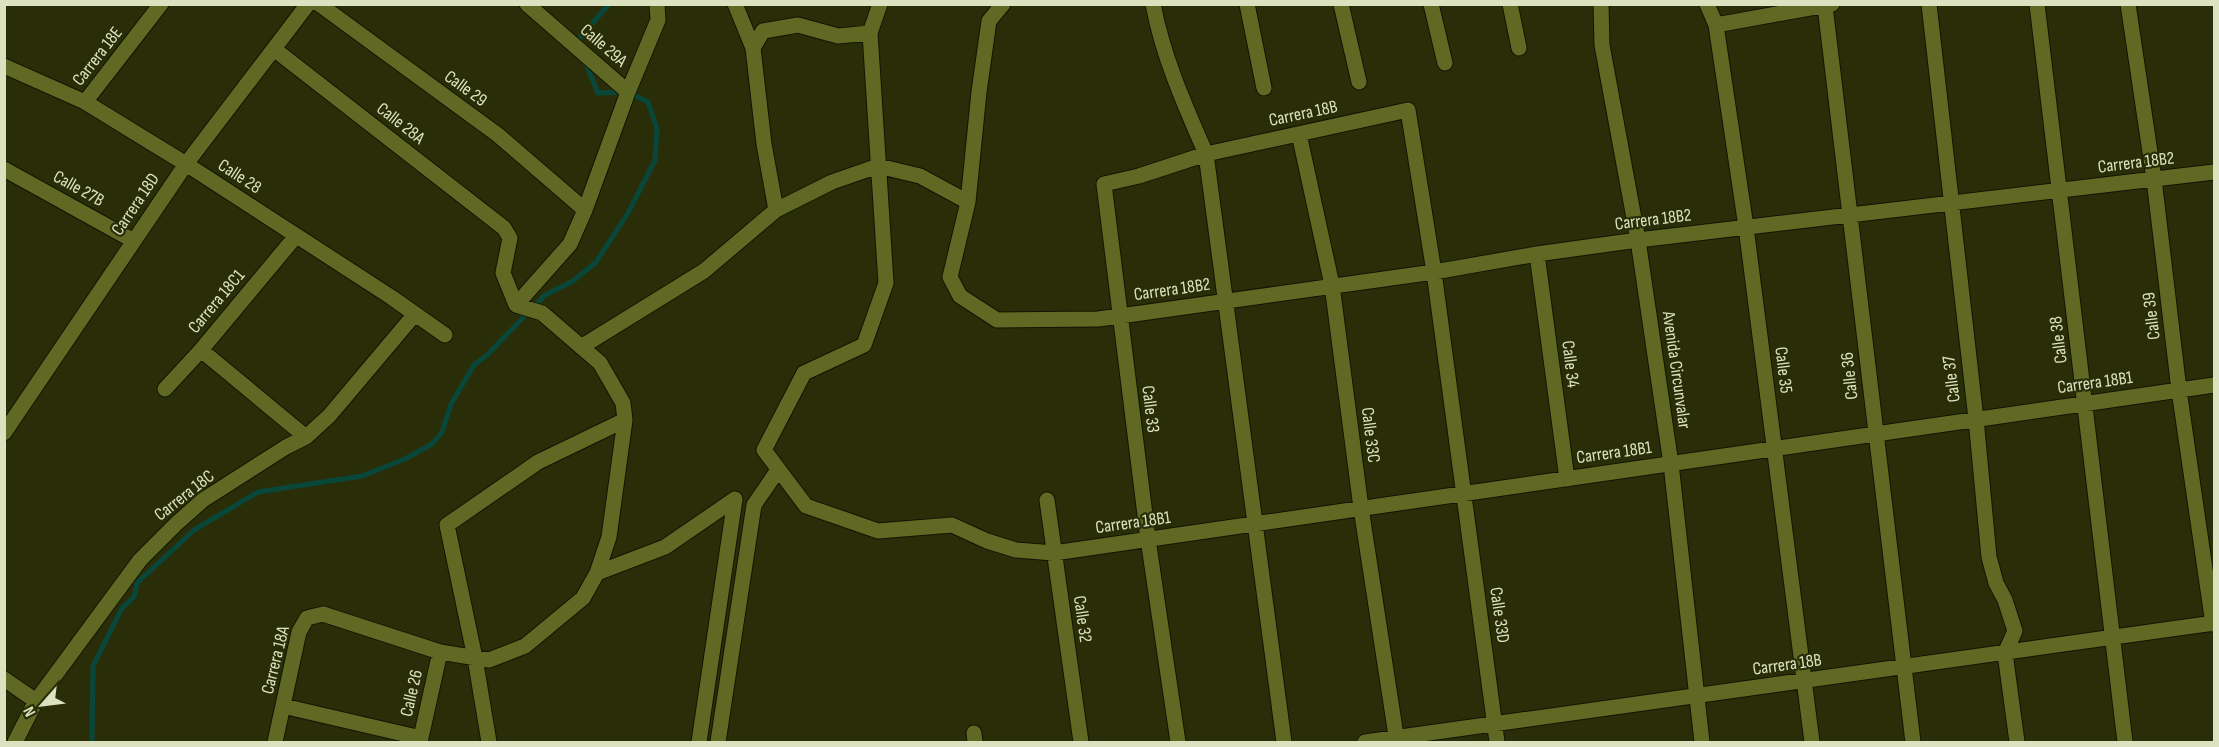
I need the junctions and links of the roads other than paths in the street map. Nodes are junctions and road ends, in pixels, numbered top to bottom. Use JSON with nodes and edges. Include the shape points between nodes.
{"nodes":[{"id":1,"x":161,"y":4,"type":"edge"},
{"id":2,"x":308,"y":4,"type":"edge"},
{"id":3,"x":319,"y":4,"type":"edge"},
{"id":4,"x":527,"y":4,"type":"edge"},
{"id":5,"x":735,"y":4,"type":"edge"},
{"id":6,"x":880,"y":4,"type":"edge"},
{"id":7,"x":1002,"y":4,"type":"edge"},
{"id":8,"x":1153,"y":4,"type":"edge"},
{"id":9,"x":1247,"y":4,"type":"edge"},
{"id":10,"x":1341,"y":4,"type":"edge"},
{"id":11,"x":1431,"y":4,"type":"edge"},
{"id":12,"x":1510,"y":4,"type":"edge"},
{"id":13,"x":1601,"y":4,"type":"edge"},
{"id":14,"x":1707,"y":4,"type":"edge"},
{"id":15,"x":1929,"y":4,"type":"edge"},
{"id":16,"x":2037,"y":4,"type":"edge"},
{"id":17,"x":2128,"y":4,"type":"edge"},
{"id":18,"x":1828,"y":5,"type":"edge"},
{"id":19,"x":657,"y":12,"type":"edge"},
{"id":20,"x":1716,"y":25,"type":"junction"},
{"id":21,"x":870,"y":33,"type":"junction"},
{"id":22,"x":753,"y":48,"type":"junction"},
{"id":23,"x":1519,"y":48,"type":"dead end"},
{"id":24,"x":274,"y":49,"type":"junction"},
{"id":25,"x":1445,"y":63,"type":"dead end"},
{"id":26,"x":4,"y":66,"type":"edge"},
{"id":27,"x":1359,"y":82,"type":"dead end"},
{"id":28,"x":1264,"y":87,"type":"dead end"},
{"id":29,"x":628,"y":92,"type":"junction"},
{"id":30,"x":85,"y":102,"type":"junction"},
{"id":31,"x":1299,"y":134,"type":"junction"},
{"id":32,"x":1206,"y":154,"type":"junction"},
{"id":33,"x":186,"y":164,"type":"junction"},
{"id":34,"x":879,"y":166,"type":"junction"},
{"id":35,"x":4,"y":169,"type":"edge"},
{"id":36,"x":2214,"y":172,"type":"edge"},
{"id":37,"x":2154,"y":179,"type":"junction"},
{"id":38,"x":2060,"y":190,"type":"junction"},
{"id":39,"x":968,"y":202,"type":"junction"},
{"id":40,"x":1951,"y":203,"type":"junction"},
{"id":41,"x":585,"y":210,"type":"junction"},
{"id":42,"x":776,"y":210,"type":"junction"},
{"id":43,"x":1850,"y":215,"type":"junction"},
{"id":44,"x":1746,"y":227,"type":"junction"},
{"id":45,"x":296,"y":236,"type":"junction"},
{"id":46,"x":1638,"y":240,"type":"junction"},
{"id":47,"x":134,"y":241,"type":"junction"},
{"id":48,"x":1537,"y":254,"type":"junction"},
{"id":49,"x":1434,"y":272,"type":"junction"},
{"id":50,"x":1332,"y":285,"type":"junction"},
{"id":51,"x":1226,"y":301,"type":"junction"},
{"id":52,"x":516,"y":304,"type":"junction"},
{"id":53,"x":415,"y":314,"type":"junction"},
{"id":54,"x":1120,"y":316,"type":"junction"},
{"id":55,"x":445,"y":334,"type":"dead end"},
{"id":56,"x":580,"y":347,"type":"junction"},
{"id":57,"x":201,"y":350,"type":"junction"},
{"id":58,"x":2214,"y":385,"type":"edge"},
{"id":59,"x":165,"y":389,"type":"dead end"},
{"id":60,"x":2179,"y":390,"type":"junction"},
{"id":61,"x":2085,"y":404,"type":"junction"},
{"id":62,"x":1976,"y":419,"type":"junction"},
{"id":63,"x":625,"y":420,"type":"junction"},
{"id":64,"x":4,"y":433,"type":"edge"},
{"id":65,"x":1875,"y":434,"type":"junction"},
{"id":66,"x":306,"y":437,"type":"junction"},
{"id":67,"x":1774,"y":449,"type":"junction"},
{"id":68,"x":1671,"y":464,"type":"junction"},
{"id":69,"x":778,"y":470,"type":"junction"},
{"id":70,"x":1567,"y":479,"type":"junction"},
{"id":71,"x":1464,"y":494,"type":"junction"},
{"id":72,"x":1047,"y":500,"type":"dead end"},
{"id":73,"x":1361,"y":508,"type":"junction"},
{"id":74,"x":1255,"y":524,"type":"junction"},
{"id":75,"x":1148,"y":539,"type":"junction"},
{"id":76,"x":1054,"y":553,"type":"junction"},
{"id":77,"x":597,"y":573,"type":"junction"},
{"id":78,"x":2213,"y":623,"type":"edge"},
{"id":79,"x":2113,"y":638,"type":"junction"},
{"id":80,"x":440,"y":652,"type":"junction"},
{"id":81,"x":2006,"y":652,"type":"junction"},
{"id":82,"x":475,"y":658,"type":"junction"},
{"id":83,"x":1903,"y":667,"type":"junction"},
{"id":84,"x":4,"y":679,"type":"edge"},
{"id":85,"x":1804,"y":681,"type":"junction"},
{"id":86,"x":1697,"y":696,"type":"junction"},
{"id":87,"x":36,"y":701,"type":"junction"},
{"id":88,"x":283,"y":706,"type":"junction"},
{"id":89,"x":1495,"y":724,"type":"junction"},
{"id":90,"x":421,"y":740,"type":"edge"},
{"id":91,"x":1397,"y":740,"type":"edge"},
{"id":92,"x":15,"y":742,"type":"edge"},
{"id":93,"x":275,"y":742,"type":"edge"},
{"id":94,"x":489,"y":742,"type":"edge"},
{"id":95,"x":699,"y":742,"type":"edge"},
{"id":96,"x":718,"y":742,"type":"edge"},
{"id":97,"x":1081,"y":742,"type":"edge"},
{"id":98,"x":1178,"y":742,"type":"edge"},
{"id":99,"x":1284,"y":742,"type":"edge"},
{"id":100,"x":1365,"y":742,"type":"edge"},
{"id":101,"x":1497,"y":742,"type":"edge"},
{"id":102,"x":1702,"y":742,"type":"edge"},
{"id":103,"x":1812,"y":742,"type":"edge"},
{"id":104,"x":1913,"y":742,"type":"edge"},
{"id":105,"x":2017,"y":742,"type":"edge"},
{"id":106,"x":2125,"y":742,"type":"edge"}],
"edges":[{"from":1,"to":30,"type":"street","name":"Carrera 18E"},
{"from":2,"to":24,"type":"street","name":"Carrera 18D"},
{"from":3,"to":41,"type":"street","name":"Calle 29","via":[[498,135]]},
{"from":4,"to":29,"type":"street","name":"Calle 29A"},
{"from":5,"to":22,"type":"street"},
{"from":6,"to":21,"type":"street"},
{"from":7,"to":39,"type":"street","name":"Carrera 18B2","via":[[989,21]]},
{"from":8,"to":32,"type":"street","via":[[1156,26],[1180,95]]},
{"from":9,"to":28,"type":"street"},
{"from":10,"to":27,"type":"street"},
{"from":11,"to":25,"type":"street"},
{"from":12,"to":23,"type":"street"},
{"from":13,"to":46,"type":"street","name":"Avenida Circunvalar","via":[[1602,45]]},
{"from":14,"to":20,"type":"street","name":"Calle 35"},
{"from":15,"to":40,"type":"street","name":"Calle 37"},
{"from":16,"to":38,"type":"street","name":"Calle 38"},
{"from":17,"to":37,"type":"street","name":"Calle 39"},
{"from":18,"to":20,"type":"street"},
{"from":18,"to":43,"type":"street","name":"Calle 36"},
{"from":19,"to":29,"type":"street"},
{"from":20,"to":44,"type":"street","name":"Calle 35"},
{"from":21,"to":22,"type":"street","via":[[838,36],[798,25],[763,31]]},
{"from":21,"to":34,"type":"street"},
{"from":22,"to":42,"type":"street"},
{"from":24,"to":33,"type":"street","name":"Carrera 18D"},
{"from":24,"to":52,"type":"street","name":"Calle 28A","via":[[504,228],[510,238],[503,273]]},
{"from":26,"to":30,"type":"street","name":"Calle 28"},
{"from":29,"to":41,"type":"street"},
{"from":30,"to":33,"type":"street","name":"Calle 28"},
{"from":31,"to":32,"type":"street","name":"Carrera 18B"},
{"from":31,"to":49,"type":"street","name":"Carrera 18B","via":[[1408,110]]},
{"from":31,"to":50,"type":"street","name":"Calle 33C"},
{"from":32,"to":51,"type":"street"},
{"from":32,"to":54,"type":"street","name":"Calle 33","via":[[1104,184]]},
{"from":33,"to":45,"type":"street","name":"Calle 28"},
{"from":33,"to":47,"type":"street","name":"Carrera 18D"},
{"from":34,"to":39,"type":"street","via":[[920,176]]},
{"from":34,"to":42,"type":"street","via":[[832,182]]},
{"from":34,"to":69,"type":"street","name":"Carrera 18B1","via":[[886,283],[864,345],[804,373],[764,450]]},
{"from":35,"to":47,"type":"street","name":"Calle 27B"},
{"from":36,"to":37,"type":"street","name":"Carrera 18B2"},
{"from":37,"to":38,"type":"street","name":"Carrera 18B2"},
{"from":37,"to":60,"type":"street","name":"Calle 39"},
{"from":38,"to":40,"type":"street","name":"Carrera 18B2"},
{"from":38,"to":61,"type":"street","name":"Calle 38"},
{"from":39,"to":54,"type":"street","name":"Carrera 18B2","via":[[950,277],[960,296],[997,320]]},
{"from":40,"to":43,"type":"street","name":"Carrera 18B2"},
{"from":40,"to":62,"type":"street","name":"Calle 37"},
{"from":41,"to":52,"type":"street","via":[[570,244]]},
{"from":42,"to":56,"type":"street","via":[[704,271]]},
{"from":43,"to":44,"type":"street","name":"Carrera 18B2"},
{"from":43,"to":65,"type":"street","name":"Calle 36"},
{"from":44,"to":46,"type":"street","name":"Carrera 18B2"},
{"from":44,"to":67,"type":"street","name":"Calle 35"},
{"from":45,"to":53,"type":"street","name":"Calle 28"},
{"from":45,"to":57,"type":"street","name":"Carrera 18C1"},
{"from":46,"to":48,"type":"street","name":"Carrera 18B2"},
{"from":46,"to":68,"type":"street","name":"Avenida Circunvalar"},
{"from":47,"to":64,"type":"street","name":"Carrera 18D"},
{"from":48,"to":49,"type":"street","name":"Carrera 18B2"},
{"from":48,"to":70,"type":"street","name":"Calle 34"},
{"from":49,"to":50,"type":"street","name":"Carrera 18B2"},
{"from":49,"to":71,"type":"street"},
{"from":50,"to":51,"type":"street","name":"Carrera 18B2"},
{"from":50,"to":73,"type":"street","name":"Calle 33C"},
{"from":51,"to":54,"type":"street","name":"Carrera 18B2"},
{"from":51,"to":74,"type":"street"},
{"from":52,"to":56,"type":"street","via":[[542,313]]},
{"from":53,"to":55,"type":"street","name":"Calle 28"},
{"from":53,"to":66,"type":"street","name":"Carrera 18C","via":[[329,416]]},
{"from":54,"to":75,"type":"street","name":"Calle 33"},
{"from":56,"to":63,"type":"street","via":[[600,363],[623,403]]},
{"from":57,"to":59,"type":"street","name":"Carrera 18C1"},
{"from":57,"to":66,"type":"street"},
{"from":58,"to":60,"type":"street","name":"Carrera 18B1"},
{"from":60,"to":61,"type":"street","name":"Carrera 18B1"},
{"from":60,"to":78,"type":"street","name":"Calle 39"},
{"from":61,"to":62,"type":"street","name":"Carrera 18B1"},
{"from":61,"to":79,"type":"street","name":"Calle 38"},
{"from":62,"to":65,"type":"street","name":"Carrera 18B1"},
{"from":62,"to":81,"type":"street","name":"Calle 37","via":[[1989,557],[2015,631]]},
{"from":63,"to":77,"type":"street","via":[[609,537]]},
{"from":63,"to":82,"type":"street","via":[[538,462],[447,525]]},
{"from":65,"to":67,"type":"street","name":"Carrera 18B1"},
{"from":65,"to":83,"type":"street","name":"Calle 36"},
{"from":66,"to":87,"type":"street","name":"Carrera 18C","via":[[203,500],[176,524],[140,560]]},
{"from":67,"to":68,"type":"street","name":"Carrera 18B1"},
{"from":67,"to":85,"type":"street","name":"Calle 35"},
{"from":68,"to":70,"type":"street","name":"Carrera 18B1"},
{"from":68,"to":86,"type":"street","name":"Avenida Circunvalar"},
{"from":69,"to":76,"type":"street","name":"Carrera 18B1","via":[[806,506],[878,531],[952,525],[1016,550]]},
{"from":69,"to":96,"type":"street","via":[[754,505]]},
{"from":70,"to":71,"type":"street","name":"Carrera 18B1"},
{"from":71,"to":73,"type":"street","name":"Carrera 18B1"},
{"from":71,"to":89,"type":"street","name":"Calle 33D"},
{"from":72,"to":76,"type":"street","name":"Calle 32"},
{"from":73,"to":74,"type":"street","name":"Carrera 18B1"},
{"from":73,"to":91,"type":"street","name":"Calle 33C"},
{"from":74,"to":75,"type":"street","name":"Carrera 18B1"},
{"from":74,"to":99,"type":"street"},
{"from":75,"to":76,"type":"street","name":"Carrera 18B1"},
{"from":75,"to":98,"type":"street","name":"Calle 33"},
{"from":76,"to":97,"type":"street","name":"Calle 32"},
{"from":77,"to":82,"type":"street","via":[[583,598],[525,646],[489,660]]},
{"from":77,"to":95,"type":"street","via":[[665,548],[735,500]]},
{"from":78,"to":79,"type":"street","name":"Carrera 18B"},
{"from":79,"to":81,"type":"street","name":"Carrera 18B"},
{"from":79,"to":106,"type":"street","name":"Calle 38"},
{"from":80,"to":82,"type":"street"},
{"from":80,"to":88,"type":"street","name":"Carrera 18A","via":[[322,614],[307,618],[299,632]]},
{"from":80,"to":90,"type":"street","name":"Calle 26"},
{"from":81,"to":83,"type":"street","name":"Carrera 18B"},
{"from":81,"to":105,"type":"street","name":"Calle 37"},
{"from":82,"to":94,"type":"street"},
{"from":83,"to":85,"type":"street","name":"Carrera 18B"},
{"from":83,"to":104,"type":"street","name":"Calle 36"},
{"from":84,"to":87,"type":"street"},
{"from":85,"to":86,"type":"street","name":"Carrera 18B"},
{"from":85,"to":103,"type":"street","name":"Calle 35"},
{"from":86,"to":89,"type":"street","name":"Carrera 18B"},
{"from":86,"to":102,"type":"street","name":"Avenida Circunvalar"},
{"from":87,"to":92,"type":"street","name":"Carrera 18C"},
{"from":88,"to":90,"type":"street"},
{"from":88,"to":93,"type":"street","name":"Carrera 18A"},
{"from":89,"to":91,"type":"street","name":"Carrera 18B"},
{"from":89,"to":101,"type":"street","name":"Calle 33D"},
{"from":91,"to":100,"type":"street","name":"Carrera 18B"}]}
